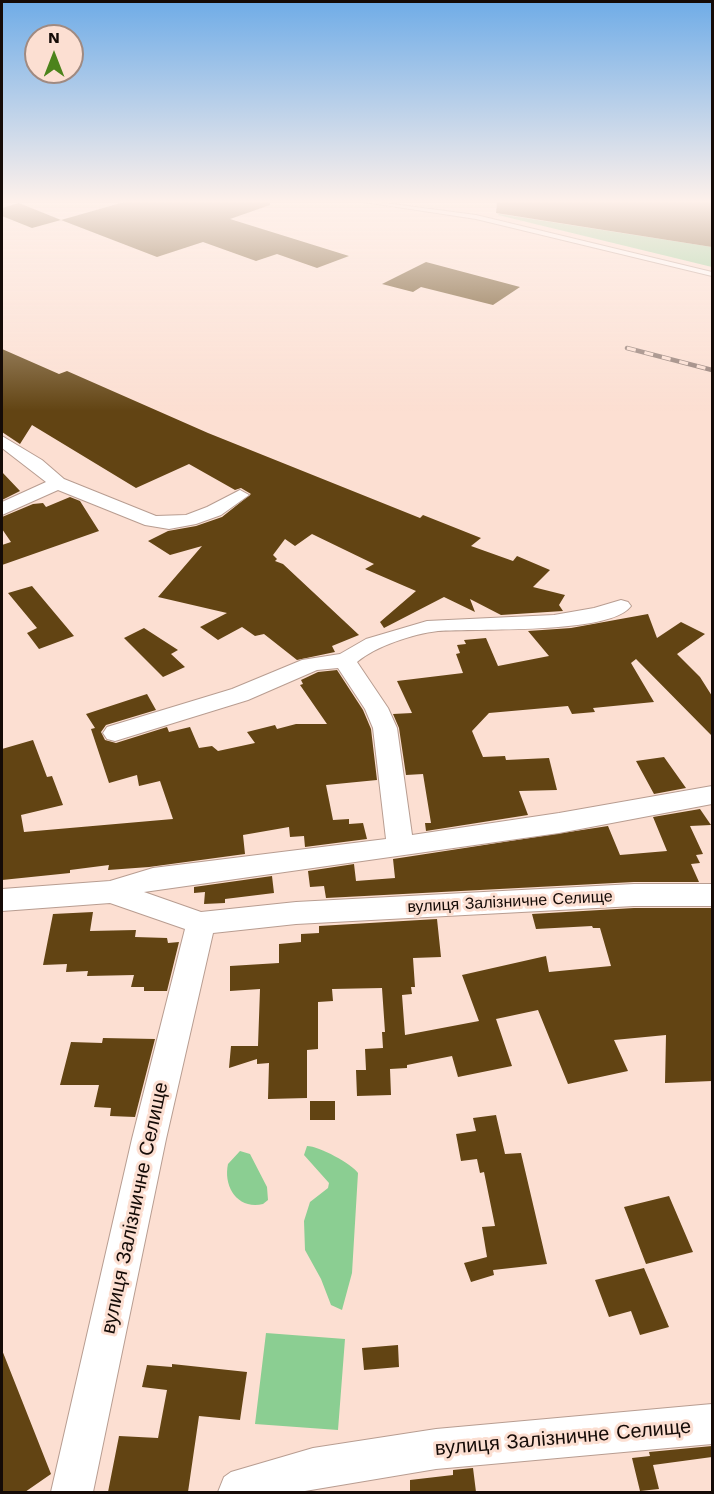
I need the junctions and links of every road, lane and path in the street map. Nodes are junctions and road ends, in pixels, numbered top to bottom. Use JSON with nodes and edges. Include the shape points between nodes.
{"nodes":[{"id":1,"x":2,"y":441,"type":"edge"},
{"id":2,"x":58,"y":483,"type":"junction"},
{"id":3,"x":240,"y":495,"type":"dead end"},
{"id":4,"x":2,"y":509,"type":"edge"},
{"id":5,"x":621,"y":606,"type":"dead end"},
{"id":6,"x":345,"y":661,"type":"junction"},
{"id":7,"x":115,"y":733,"type":"dead end"},
{"id":8,"x":712,"y":795,"type":"edge"},
{"id":9,"x":400,"y":845,"type":"junction"},
{"id":10,"x":110,"y":892,"type":"junction"},
{"id":11,"x":712,"y":895,"type":"edge"},
{"id":12,"x":2,"y":900,"type":"edge"},
{"id":13,"x":201,"y":923,"type":"junction"},
{"id":14,"x":712,"y":1424,"type":"edge"},
{"id":15,"x":72,"y":1492,"type":"edge"},
{"id":16,"x":239,"y":1492,"type":"edge"}],
"edges":[{"from":1,"to":2,"type":"street"},
{"from":2,"to":3,"type":"street","via":[[138,517],[169,523],[189,520]]},
{"from":2,"to":4,"type":"street"},
{"from":5,"to":6,"type":"street","via":[[556,622],[437,625],[373,645]]},
{"from":6,"to":7,"type":"street","via":[[305,666],[258,687]]},
{"from":6,"to":9,"type":"street","via":[[385,728]]},
{"from":8,"to":9,"type":"street","via":[[559,823]]},
{"from":9,"to":10,"type":"street","via":[[175,876]]},
{"from":10,"to":12,"type":"street"},
{"from":10,"to":13,"type":"street","name":"вулиця Залізничне Селище"},
{"from":11,"to":13,"type":"street","name":"вулиця Залізничне Селище","via":[[296,913]]},
{"from":13,"to":15,"type":"street","name":"вулиця Залізничне Селище"},
{"from":14,"to":16,"type":"street","name":"вулиця Залізничне Селище","via":[[436,1449],[313,1468]]}]}
